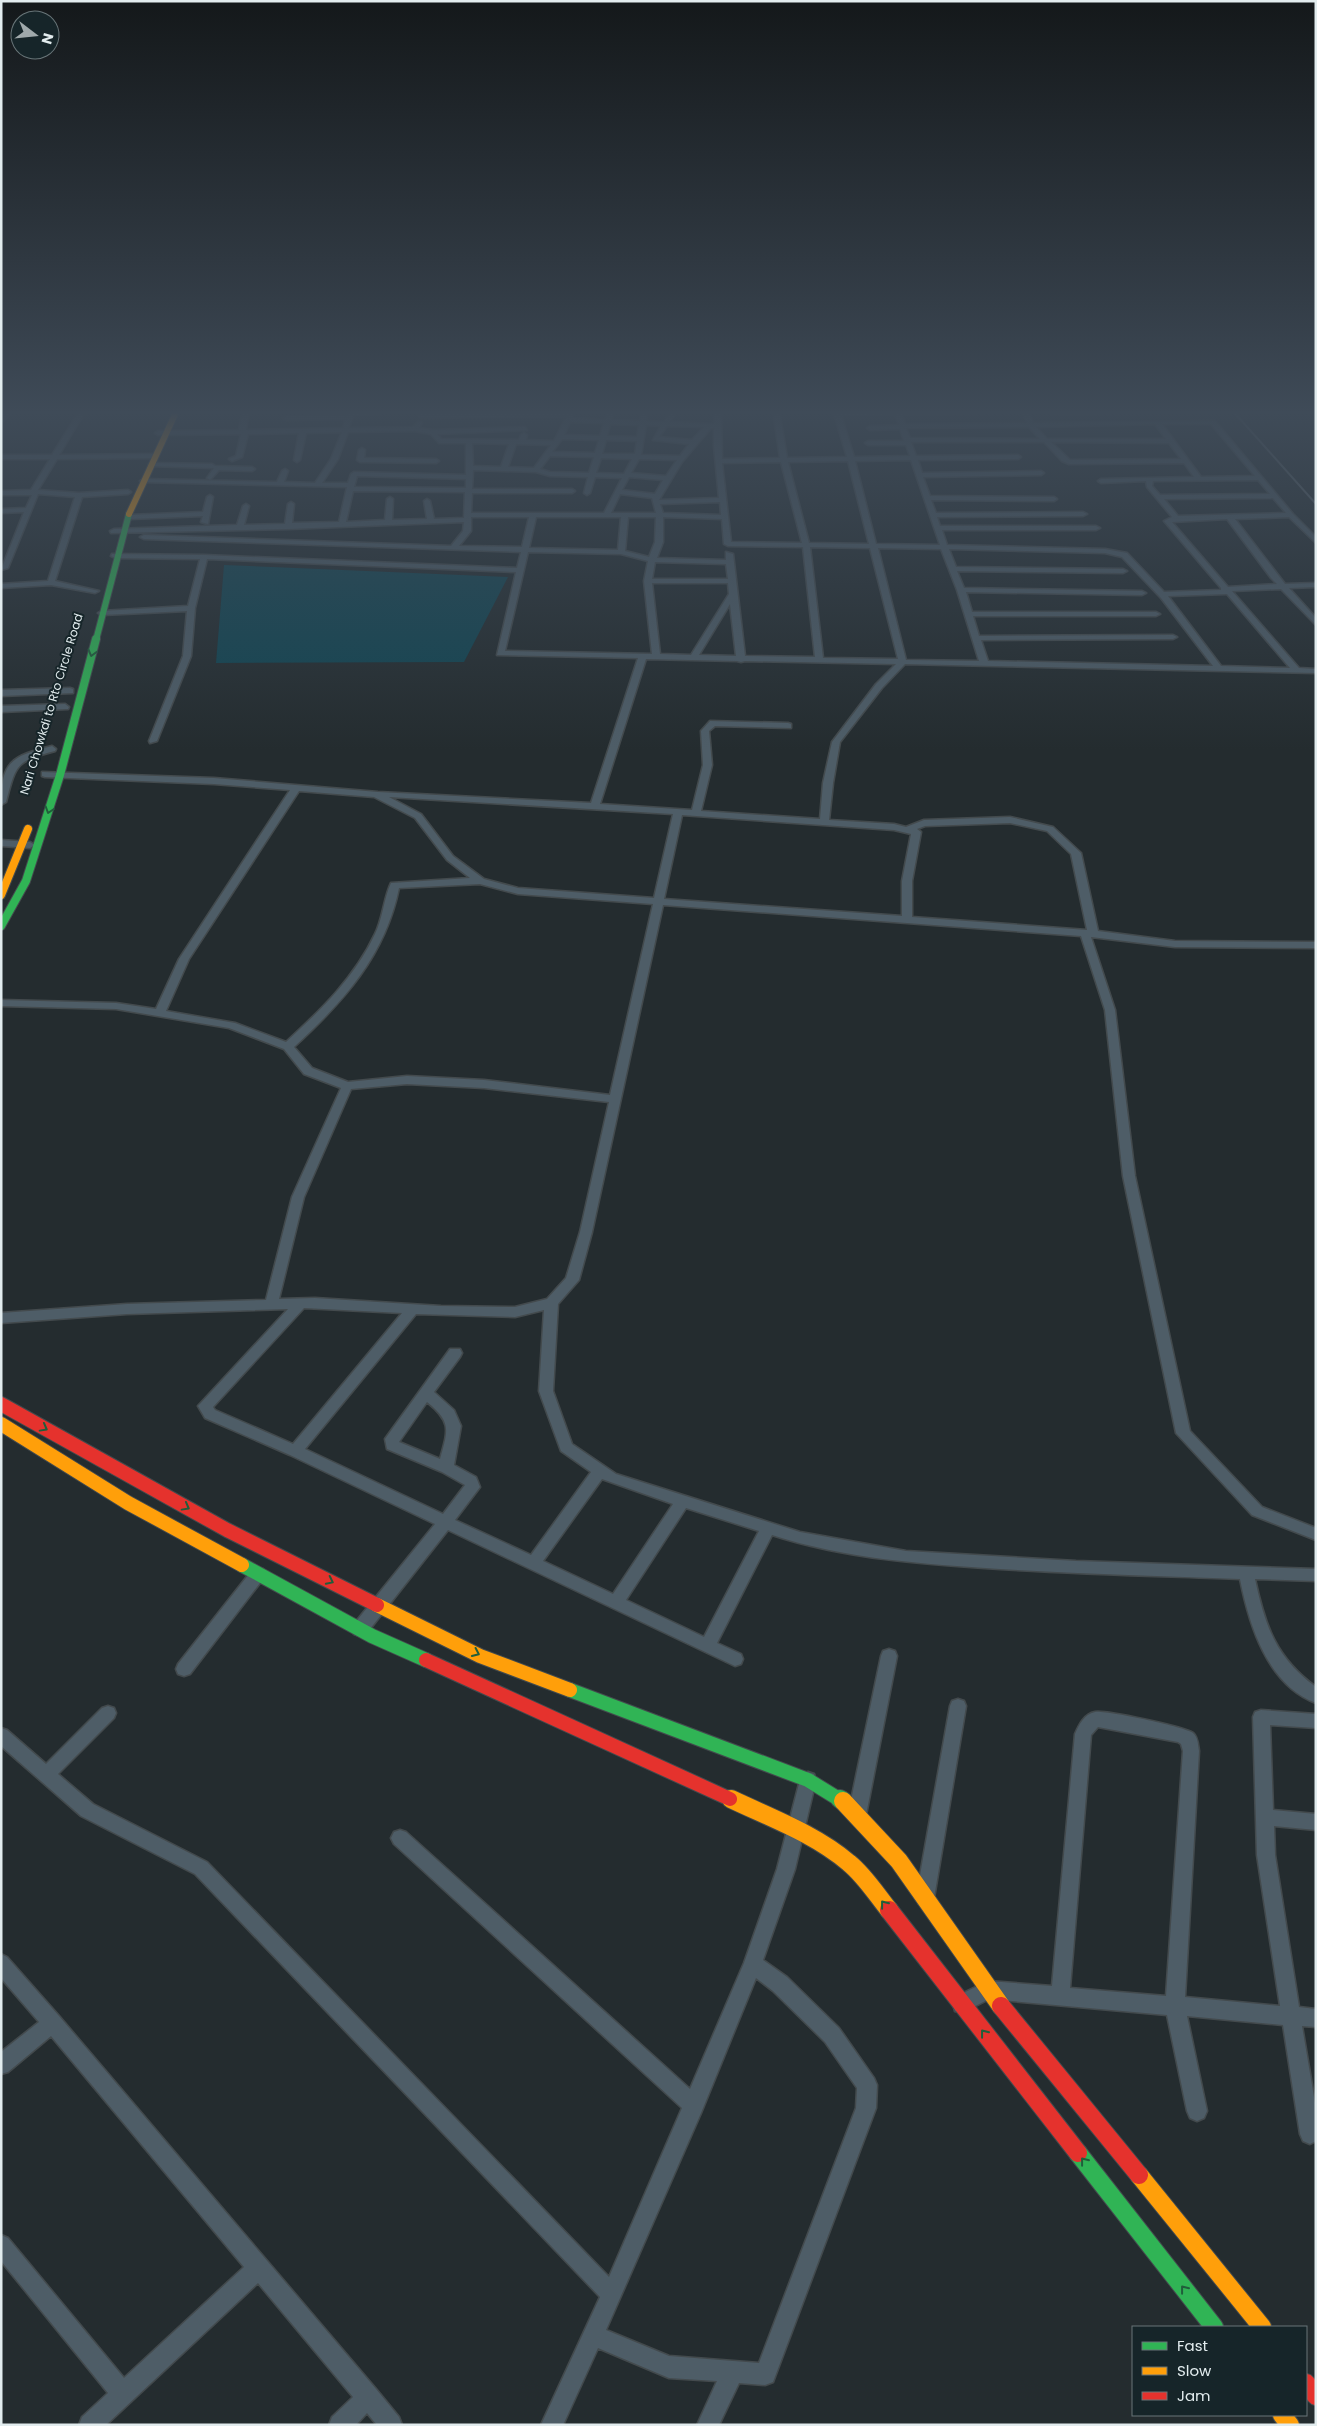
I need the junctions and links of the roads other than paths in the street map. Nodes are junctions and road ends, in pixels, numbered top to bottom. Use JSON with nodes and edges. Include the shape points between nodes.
{"nodes":[{"id":1,"x":22,"y":523,"type":"edge"},
{"id":2,"x":70,"y":523,"type":"edge"},
{"id":3,"x":121,"y":523,"type":"edge"},
{"id":4,"x":125,"y":523,"type":"edge"},
{"id":5,"x":205,"y":523,"type":"edge"},
{"id":6,"x":241,"y":523,"type":"edge"},
{"id":7,"x":288,"y":523,"type":"edge"},
{"id":8,"x":383,"y":523,"type":"edge"},
{"id":9,"x":468,"y":523,"type":"edge"},
{"id":10,"x":531,"y":523,"type":"edge"},
{"id":11,"x":624,"y":523,"type":"edge"},
{"id":12,"x":660,"y":523,"type":"edge"},
{"id":13,"x":726,"y":523,"type":"edge"},
{"id":14,"x":800,"y":523,"type":"edge"},
{"id":15,"x":868,"y":523,"type":"edge"},
{"id":16,"x":936,"y":523,"type":"edge"},
{"id":17,"x":1168,"y":523,"type":"edge"},
{"id":18,"x":1235,"y":523,"type":"edge"},
{"id":19,"x":1299,"y":523,"type":"edge"},
{"id":20,"x":342,"y":525,"type":"joint"},
{"id":21,"x":288,"y":527,"type":"junction"},
{"id":22,"x":204,"y":528,"type":"junction"},
{"id":23,"x":240,"y":528,"type":"junction"},
{"id":24,"x":938,"y":528,"type":"junction"},
{"id":25,"x":1096,"y":528,"type":"dead end"},
{"id":26,"x":119,"y":531,"type":"junction"},
{"id":27,"x":144,"y":537,"type":"dead end"},
{"id":28,"x":1316,"y":542,"type":"edge"},
{"id":29,"x":728,"y":544,"type":"junction"},
{"id":30,"x":806,"y":545,"type":"junction"},
{"id":31,"x":874,"y":546,"type":"junction"},
{"id":32,"x":944,"y":547,"type":"junction"},
{"id":33,"x":453,"y":548,"type":"junction"},
{"id":34,"x":525,"y":551,"type":"junction"},
{"id":35,"x":621,"y":552,"type":"junction"},
{"id":36,"x":115,"y":556,"type":"junction"},
{"id":37,"x":204,"y":557,"type":"junction"},
{"id":38,"x":652,"y":560,"type":"junction"},
{"id":39,"x":730,"y":562,"type":"junction"},
{"id":40,"x":953,"y":569,"type":"junction"},
{"id":41,"x":2,"y":570,"type":"edge"},
{"id":42,"x":520,"y":570,"type":"junction"},
{"id":43,"x":1123,"y":571,"type":"dead end"},
{"id":44,"x":648,"y":581,"type":"junction"},
{"id":45,"x":732,"y":581,"type":"junction"},
{"id":46,"x":98,"y":582,"type":"junction"},
{"id":47,"x":51,"y":583,"type":"junction"},
{"id":48,"x":1316,"y":585,"type":"edge"},
{"id":49,"x":1,"y":586,"type":"edge"},
{"id":50,"x":1283,"y":586,"type":"junction"},
{"id":51,"x":961,"y":590,"type":"junction"},
{"id":52,"x":1225,"y":590,"type":"junction"},
{"id":53,"x":1142,"y":593,"type":"dead end"},
{"id":54,"x":733,"y":594,"type":"junction"},
{"id":55,"x":1163,"y":594,"type":"junction"},
{"id":56,"x":191,"y":608,"type":"junction"},
{"id":57,"x":102,"y":613,"type":"junction"},
{"id":58,"x":968,"y":614,"type":"junction"},
{"id":59,"x":1156,"y":614,"type":"dead end"},
{"id":60,"x":1316,"y":623,"type":"edge"},
{"id":61,"x":1173,"y":637,"type":"dead end"},
{"id":62,"x":976,"y":638,"type":"junction"},
{"id":63,"x":643,"y":655,"type":"junction"},
{"id":64,"x":656,"y":656,"type":"junction"},
{"id":65,"x":693,"y":658,"type":"junction"},
{"id":66,"x":741,"y":660,"type":"junction"},
{"id":67,"x":818,"y":661,"type":"junction"},
{"id":68,"x":903,"y":662,"type":"junction"},
{"id":69,"x":984,"y":663,"type":"junction"},
{"id":70,"x":1219,"y":668,"type":"junction"},
{"id":71,"x":1296,"y":670,"type":"junction"},
{"id":72,"x":1316,"y":671,"type":"edge"},
{"id":73,"x":70,"y":691,"type":"junction"},
{"id":74,"x":1,"y":693,"type":"edge"},
{"id":75,"x":1,"y":709,"type":"edge"},
{"id":76,"x":64,"y":711,"type":"joint"},
{"id":77,"x":788,"y":726,"type":"dead end"},
{"id":78,"x":153,"y":741,"type":"dead end"},
{"id":79,"x":54,"y":745,"type":"joint"},
{"id":80,"x":60,"y":775,"type":"junction"},
{"id":81,"x":43,"y":779,"type":"joint"},
{"id":82,"x":297,"y":787,"type":"junction"},
{"id":83,"x":376,"y":794,"type":"junction"},
{"id":84,"x":1,"y":802,"type":"edge"},
{"id":85,"x":595,"y":806,"type":"junction"},
{"id":86,"x":678,"y":813,"type":"junction"},
{"id":87,"x":695,"y":814,"type":"junction"},
{"id":88,"x":32,"y":816,"type":"dead end"},
{"id":89,"x":824,"y":823,"type":"junction"},
{"id":90,"x":907,"y":830,"type":"junction"},
{"id":91,"x":1,"y":843,"type":"edge"},
{"id":92,"x":22,"y":845,"type":"junction"},
{"id":93,"x":37,"y":846,"type":"junction"},
{"id":94,"x":480,"y":881,"type":"junction"},
{"id":95,"x":1,"y":895,"type":"edge"},
{"id":96,"x":660,"y":901,"type":"junction"},
{"id":97,"x":907,"y":919,"type":"junction"},
{"id":98,"x":1,"y":926,"type":"edge"},
{"id":99,"x":1089,"y":933,"type":"junction"},
{"id":100,"x":1316,"y":945,"type":"edge"},
{"id":101,"x":1,"y":1003,"type":"edge"},
{"id":102,"x":159,"y":1014,"type":"junction"},
{"id":103,"x":288,"y":1047,"type":"junction"},
{"id":104,"x":347,"y":1086,"type":"junction"},
{"id":105,"x":616,"y":1099,"type":"junction"},
{"id":106,"x":551,"y":1303,"type":"junction"},
{"id":107,"x":300,"y":1304,"type":"junction"},
{"id":108,"x":271,"y":1305,"type":"junction"},
{"id":109,"x":412,"y":1309,"type":"junction"},
{"id":110,"x":1,"y":1318,"type":"edge"},
{"id":111,"x":455,"y":1353,"type":"dead end"},
{"id":112,"x":425,"y":1393,"type":"junction"},
{"id":113,"x":1,"y":1404,"type":"edge"},
{"id":114,"x":1,"y":1424,"type":"edge"},
{"id":115,"x":295,"y":1451,"type":"junction"},
{"id":116,"x":110,"y":1465,"type":"junction"},
{"id":117,"x":446,"y":1468,"type":"junction"},
{"id":118,"x":600,"y":1471,"type":"junction"},
{"id":119,"x":91,"y":1482,"type":"junction"},
{"id":120,"x":683,"y":1501,"type":"junction"},
{"id":121,"x":446,"y":1523,"type":"junction"},
{"id":122,"x":768,"y":1528,"type":"junction"},
{"id":123,"x":1316,"y":1534,"type":"edge"},
{"id":124,"x":533,"y":1564,"type":"junction"},
{"id":125,"x":1246,"y":1573,"type":"junction"},
{"id":126,"x":258,"y":1574,"type":"junction"},
{"id":127,"x":1316,"y":1575,"type":"edge"},
{"id":128,"x":616,"y":1603,"type":"junction"},
{"id":129,"x":379,"y":1606,"type":"junction"},
{"id":130,"x":360,"y":1629,"type":"junction"},
{"id":131,"x":707,"y":1646,"type":"junction"},
{"id":132,"x":889,"y":1656,"type":"dead end"},
{"id":133,"x":735,"y":1659,"type":"dead end"},
{"id":134,"x":184,"y":1669,"type":"dead end"},
{"id":135,"x":1316,"y":1696,"type":"edge"},
{"id":136,"x":958,"y":1706,"type":"dead end"},
{"id":137,"x":108,"y":1713,"type":"dead end"},
{"id":138,"x":1316,"y":1721,"type":"edge"},
{"id":139,"x":1,"y":1735,"type":"edge"},
{"id":140,"x":46,"y":1774,"type":"junction"},
{"id":141,"x":808,"y":1780,"type":"junction"},
{"id":142,"x":857,"y":1815,"type":"junction"},
{"id":143,"x":1265,"y":1817,"type":"junction"},
{"id":144,"x":1316,"y":1822,"type":"edge"},
{"id":145,"x":795,"y":1829,"type":"junction"},
{"id":146,"x":400,"y":1838,"type":"dead end"},
{"id":147,"x":925,"y":1898,"type":"junction"},
{"id":148,"x":1,"y":1963,"type":"edge"},
{"id":149,"x":753,"y":1964,"type":"junction"},
{"id":150,"x":988,"y":1990,"type":"junction"},
{"id":151,"x":1060,"y":1996,"type":"junction"},
{"id":152,"x":962,"y":2004,"type":"junction"},
{"id":153,"x":1175,"y":2006,"type":"junction"},
{"id":154,"x":1291,"y":2016,"type":"junction"},
{"id":155,"x":1316,"y":2018,"type":"edge"},
{"id":156,"x":52,"y":2023,"type":"junction"},
{"id":157,"x":1,"y":2065,"type":"edge"},
{"id":158,"x":694,"y":2106,"type":"junction"},
{"id":159,"x":1198,"y":2111,"type":"dead end"},
{"id":160,"x":1310,"y":2134,"type":"dead end"},
{"id":161,"x":1,"y":2245,"type":"edge"},
{"id":162,"x":259,"y":2268,"type":"junction"},
{"id":163,"x":612,"y":2294,"type":"junction"},
{"id":164,"x":1213,"y":2326,"type":"edge"},
{"id":165,"x":1261,"y":2326,"type":"edge"},
{"id":166,"x":593,"y":2335,"type":"junction"},
{"id":167,"x":733,"y":2372,"type":"junction"},
{"id":168,"x":1307,"y":2384,"type":"edge"},
{"id":169,"x":123,"y":2394,"type":"junction"},
{"id":170,"x":1316,"y":2396,"type":"edge"},
{"id":171,"x":368,"y":2397,"type":"junction"},
{"id":172,"x":90,"y":2425,"type":"edge"},
{"id":173,"x":340,"y":2425,"type":"edge"},
{"id":174,"x":391,"y":2425,"type":"edge"},
{"id":175,"x":552,"y":2425,"type":"edge"},
{"id":176,"x":708,"y":2425,"type":"edge"}],
"edges":[{"from":1,"to":41,"type":"street"},
{"from":2,"to":47,"type":"street"},
{"from":3,"to":26,"type":"main road","name":"Nari Chowkdi to Rto Circle Road"},
{"from":4,"to":26,"type":"main road"},
{"from":5,"to":22,"type":"street"},
{"from":6,"to":23,"type":"street"},
{"from":7,"to":21,"type":"street"},
{"from":8,"to":20,"type":"street"},
{"from":9,"to":33,"type":"street","via":[[467,531]]},
{"from":10,"to":34,"type":"street"},
{"from":11,"to":35,"type":"street"},
{"from":12,"to":38,"type":"street","via":[[659,542]]},
{"from":13,"to":29,"type":"street"},
{"from":14,"to":30,"type":"street"},
{"from":15,"to":31,"type":"street"},
{"from":16,"to":24,"type":"street"},
{"from":17,"to":52,"type":"street"},
{"from":18,"to":50,"type":"street"},
{"from":19,"to":28,"type":"street"},
{"from":20,"to":21,"type":"street"},
{"from":21,"to":23,"type":"street"},
{"from":22,"to":23,"type":"street"},
{"from":22,"to":26,"type":"street"},
{"from":24,"to":25,"type":"street"},
{"from":24,"to":32,"type":"street"},
{"from":26,"to":36,"type":"main road"},
{"from":26,"to":46,"type":"main road","name":"Nari Chowkdi to Rto Circle Road"},
{"from":27,"to":33,"type":"street"},
{"from":29,"to":30,"type":"street"},
{"from":29,"to":39,"type":"street"},
{"from":30,"to":31,"type":"street"},
{"from":30,"to":67,"type":"street"},
{"from":31,"to":32,"type":"street"},
{"from":31,"to":68,"type":"street"},
{"from":32,"to":40,"type":"street"},
{"from":32,"to":55,"type":"street","via":[[1112,551],[1124,555]]},
{"from":33,"to":34,"type":"street"},
{"from":34,"to":35,"type":"street"},
{"from":34,"to":42,"type":"street"},
{"from":35,"to":38,"type":"street"},
{"from":36,"to":37,"type":"street"},
{"from":36,"to":57,"type":"main road","via":[[113,578]]},
{"from":37,"to":42,"type":"street"},
{"from":37,"to":56,"type":"street"},
{"from":38,"to":39,"type":"street"},
{"from":38,"to":44,"type":"street"},
{"from":39,"to":45,"type":"street"},
{"from":40,"to":43,"type":"street"},
{"from":40,"to":51,"type":"street"},
{"from":42,"to":63,"type":"street","via":[[500,653]]},
{"from":44,"to":45,"type":"street"},
{"from":44,"to":64,"type":"street"},
{"from":45,"to":54,"type":"street"},
{"from":46,"to":47,"type":"street"},
{"from":46,"to":73,"type":"main road","name":"Nari Chowkdi to Rto Circle Road","via":[[93,614]]},
{"from":47,"to":49,"type":"street"},
{"from":48,"to":50,"type":"street"},
{"from":50,"to":52,"type":"street"},
{"from":50,"to":60,"type":"street"},
{"from":51,"to":53,"type":"street"},
{"from":51,"to":58,"type":"street"},
{"from":52,"to":55,"type":"street"},
{"from":52,"to":71,"type":"street"},
{"from":54,"to":65,"type":"street"},
{"from":54,"to":66,"type":"street"},
{"from":55,"to":70,"type":"street"},
{"from":56,"to":57,"type":"street"},
{"from":56,"to":78,"type":"street","via":[[187,656]]},
{"from":57,"to":80,"type":"main road","one_way":true},
{"from":58,"to":59,"type":"street"},
{"from":58,"to":62,"type":"street"},
{"from":61,"to":62,"type":"street"},
{"from":62,"to":69,"type":"street"},
{"from":63,"to":64,"type":"street"},
{"from":63,"to":85,"type":"street"},
{"from":64,"to":65,"type":"street"},
{"from":65,"to":66,"type":"street"},
{"from":66,"to":67,"type":"street"},
{"from":67,"to":68,"type":"street"},
{"from":68,"to":69,"type":"street"},
{"from":68,"to":89,"type":"street","via":[[879,686],[836,742]]},
{"from":69,"to":70,"type":"street"},
{"from":70,"to":71,"type":"street"},
{"from":71,"to":72,"type":"street"},
{"from":73,"to":74,"type":"street"},
{"from":73,"to":76,"type":"main road","name":"Nari Chowkdi to Rto Circle Road"},
{"from":75,"to":76,"type":"street"},
{"from":77,"to":87,"type":"street","via":[[709,725],[705,732],[708,771]]},
{"from":79,"to":81,"type":"main road","name":"Nari Chowkdi to Rto Circle Road"},
{"from":79,"to":84,"type":"street","via":[[15,761]]},
{"from":80,"to":81,"type":"street"},
{"from":80,"to":82,"type":"street"},
{"from":80,"to":93,"type":"main road","one_way":true},
{"from":82,"to":83,"type":"street"},
{"from":82,"to":102,"type":"street","via":[[184,959]]},
{"from":83,"to":85,"type":"street"},
{"from":83,"to":94,"type":"street","via":[[418,816],[450,858]]},
{"from":85,"to":86,"type":"street"},
{"from":86,"to":87,"type":"street"},
{"from":86,"to":96,"type":"street"},
{"from":87,"to":89,"type":"street"},
{"from":88,"to":92,"type":"main road","name":"Nari Chowkdi to Rto Circle Road"},
{"from":89,"to":90,"type":"street"},
{"from":90,"to":97,"type":"street","via":[[916,832],[907,881]]},
{"from":90,"to":99,"type":"street","via":[[924,823],[1010,820],[1050,829],[1076,852]]},
{"from":91,"to":92,"type":"street"},
{"from":92,"to":93,"type":"street"},
{"from":92,"to":95,"type":"main road","name":"Nari Chowkdi to Rto Circle Road"},
{"from":93,"to":98,"type":"main road","via":[[26,881]]},
{"from":94,"to":96,"type":"street","via":[[518,891]]},
{"from":94,"to":103,"type":"street","via":[[395,885],[384,927],[362,966],[327,1011]]},
{"from":96,"to":97,"type":"street"},
{"from":96,"to":105,"type":"street"},
{"from":97,"to":99,"type":"street"},
{"from":99,"to":100,"type":"street","via":[[1175,944]]},
{"from":99,"to":123,"type":"street","via":[[1110,1010],[1129,1176],[1183,1433],[1257,1511]]},
{"from":101,"to":102,"type":"street","via":[[116,1006]]},
{"from":102,"to":103,"type":"street","via":[[231,1025]]},
{"from":103,"to":104,"type":"street","via":[[308,1071]]},
{"from":104,"to":105,"type":"street","via":[[407,1080],[484,1084]]},
{"from":104,"to":108,"type":"street","via":[[298,1197]]},
{"from":105,"to":106,"type":"street","via":[[572,1280]]},
{"from":106,"to":109,"type":"street","via":[[515,1312]]},
{"from":106,"to":118,"type":"street","via":[[546,1391],[566,1447]]},
{"from":107,"to":108,"type":"street"},
{"from":107,"to":109,"type":"street"},
{"from":107,"to":115,"type":"street","via":[[204,1406],[210,1414]]},
{"from":108,"to":110,"type":"street","via":[[126,1309]]},
{"from":109,"to":115,"type":"street"},
{"from":111,"to":112,"type":"street"},
{"from":112,"to":117,"type":"street","via":[[453,1420],[456,1432]]},
{"from":112,"to":117,"type":"street","via":[[392,1439],[392,1444]]},
{"from":113,"to":116,"type":"main road","one_way":true},
{"from":114,"to":119,"type":"main road"},
{"from":115,"to":121,"type":"street"},
{"from":116,"to":119,"type":"main road"},
{"from":116,"to":129,"type":"main road","one_way":true,"via":[[227,1530]]},
{"from":117,"to":121,"type":"street","via":[[471,1481],[473,1488]]},
{"from":118,"to":120,"type":"street","via":[[611,1478]]},
{"from":118,"to":124,"type":"street"},
{"from":119,"to":126,"type":"main road"},
{"from":120,"to":122,"type":"street"},
{"from":120,"to":128,"type":"street"},
{"from":121,"to":124,"type":"street"},
{"from":121,"to":129,"type":"street"},
{"from":122,"to":125,"type":"street","via":[[800,1538],[906,1557]]},
{"from":122,"to":131,"type":"street"},
{"from":124,"to":128,"type":"street"},
{"from":125,"to":127,"type":"street"},
{"from":125,"to":135,"type":"street","via":[[1258,1628],[1268,1647],[1283,1670]]},
{"from":126,"to":130,"type":"main road"},
{"from":126,"to":134,"type":"street"},
{"from":128,"to":131,"type":"street"},
{"from":129,"to":130,"type":"street"},
{"from":129,"to":141,"type":"main road","one_way":true,"via":[[480,1656]]},
{"from":130,"to":145,"type":"main road"},
{"from":131,"to":133,"type":"street"},
{"from":132,"to":142,"type":"street"},
{"from":136,"to":147,"type":"street"},
{"from":137,"to":140,"type":"street"},
{"from":138,"to":143,"type":"street","via":[[1261,1717]]},
{"from":139,"to":140,"type":"street"},
{"from":140,"to":163,"type":"street","via":[[87,1810],[201,1868]]},
{"from":141,"to":142,"type":"main road","via":[[841,1798]]},
{"from":141,"to":145,"type":"street"},
{"from":142,"to":147,"type":"main road","via":[[899,1861]]},
{"from":143,"to":144,"type":"street"},
{"from":143,"to":154,"type":"street","via":[[1266,1854]]},
{"from":145,"to":149,"type":"street","via":[[786,1869]]},
{"from":152,"to":145,"type":"main road","one_way":true,"via":[[852,1866]]},
{"from":146,"to":158,"type":"street"},
{"from":147,"to":150,"type":"main road"},
{"from":148,"to":156,"type":"street"},
{"from":149,"to":158,"type":"street"},
{"from":149,"to":167,"type":"street","via":[[780,1984],[832,2035],[867,2085],[866,2108],[766,2374]]},
{"from":150,"to":151,"type":"street"},
{"from":150,"to":152,"type":"street"},
{"from":150,"to":165,"type":"main road"},
{"from":151,"to":153,"type":"street"},
{"from":151,"to":153,"type":"street","via":[[1083,1734],[1096,1719],[1180,1735],[1189,1740],[1192,1752]]},
{"from":164,"to":152,"type":"main road","one_way":true},
{"from":153,"to":154,"type":"street"},
{"from":153,"to":159,"type":"street"},
{"from":154,"to":155,"type":"street"},
{"from":154,"to":160,"type":"street"},
{"from":156,"to":157,"type":"street"},
{"from":156,"to":162,"type":"street"},
{"from":158,"to":163,"type":"street"},
{"from":161,"to":169,"type":"street"},
{"from":162,"to":169,"type":"street"},
{"from":162,"to":171,"type":"street"},
{"from":163,"to":166,"type":"street"},
{"from":166,"to":167,"type":"street","via":[[669,2367]]},
{"from":166,"to":175,"type":"street"},
{"from":167,"to":176,"type":"street"},
{"from":168,"to":170,"type":"main road"},
{"from":169,"to":172,"type":"street"},
{"from":171,"to":173,"type":"street"},
{"from":171,"to":174,"type":"street"}]}
